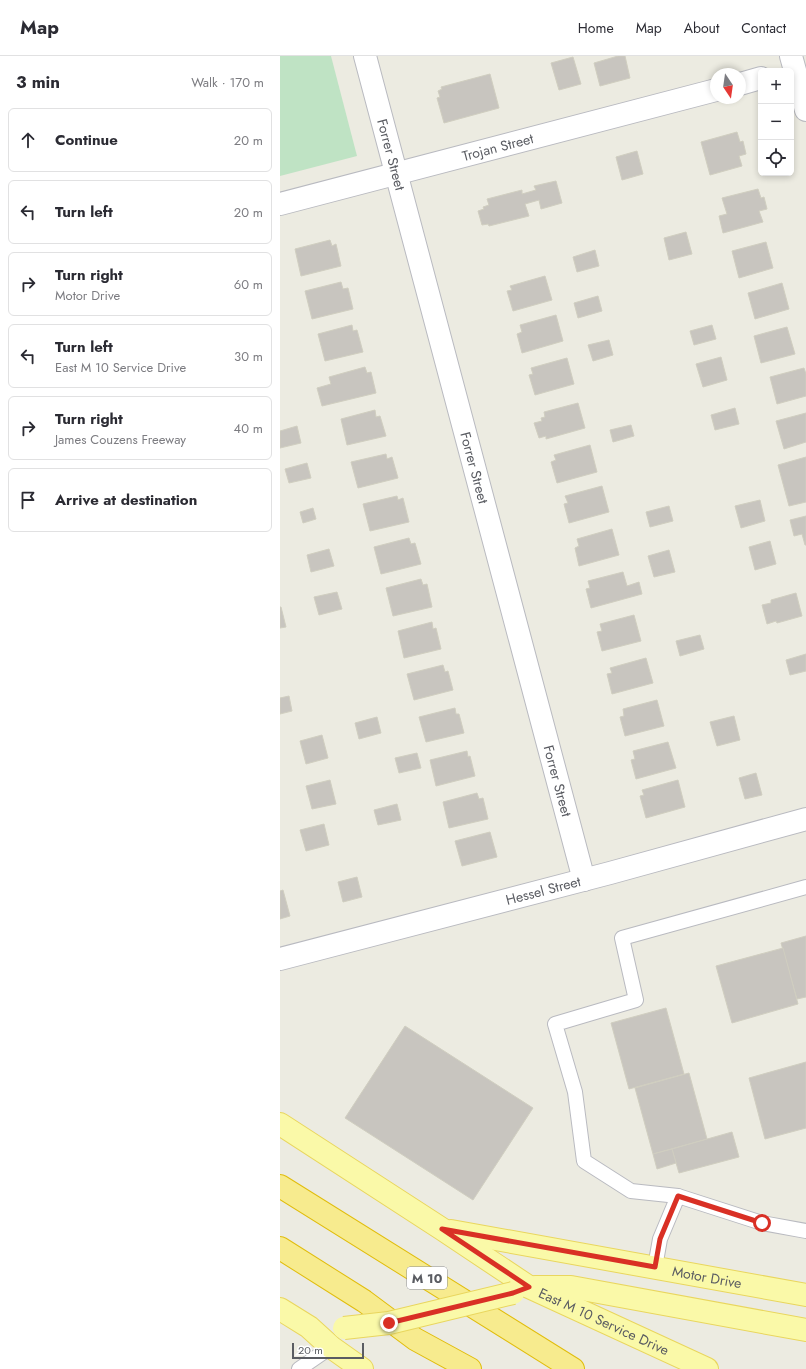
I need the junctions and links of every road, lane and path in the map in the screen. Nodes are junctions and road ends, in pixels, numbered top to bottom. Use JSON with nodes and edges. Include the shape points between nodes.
{"nodes":[{"id":1,"x":366,"y":56,"type":"edge"},
{"id":2,"x":795,"y":66,"type":"edge"},
{"id":3,"x":758,"y":79,"type":"edge"},
{"id":4,"x":746,"y":82,"type":"edge"},
{"id":5,"x":710,"y":92,"type":"edge"},
{"id":6,"x":806,"y":110,"type":"edge"},
{"id":7,"x":397,"y":173,"type":"junction"},
{"id":8,"x":280,"y":204,"type":"edge"},
{"id":9,"x":806,"y":820,"type":"edge"},
{"id":10,"x":584,"y":880,"type":"junction"},
{"id":11,"x":806,"y":887,"type":"edge"},
{"id":12,"x":280,"y":959,"type":"edge"},
{"id":13,"x":280,"y":1124,"type":"edge"},
{"id":14,"x":280,"y":1186,"type":"edge"},
{"id":15,"x":678,"y":1196,"type":"junction"},
{"id":16,"x":442,"y":1229,"type":"junction"},
{"id":17,"x":806,"y":1231,"type":"edge"},
{"id":18,"x":280,"y":1248,"type":"edge"},
{"id":19,"x":655,"y":1267,"type":"junction"},
{"id":20,"x":521,"y":1290,"type":"junction"},
{"id":21,"x":806,"y":1295,"type":"edge"},
{"id":22,"x":280,"y":1309,"type":"edge"},
{"id":23,"x":309,"y":1327,"type":"junction"},
{"id":24,"x":806,"y":1330,"type":"edge"},
{"id":25,"x":416,"y":1339,"type":"junction"},
{"id":26,"x":331,"y":1347,"type":"junction"},
{"id":27,"x":299,"y":1369,"type":"edge"},
{"id":28,"x":362,"y":1369,"type":"edge"},
{"id":29,"x":450,"y":1369,"type":"edge"},
{"id":30,"x":470,"y":1369,"type":"edge"},
{"id":31,"x":573,"y":1369,"type":"edge"},
{"id":32,"x":707,"y":1369,"type":"edge"}],
"edges":[{"from":1,"to":7,"type":"street","name":"Forrer Street"},
{"from":2,"to":6,"type":"street"},
{"from":3,"to":4,"type":"street"},
{"from":5,"to":7,"type":"street","name":"Trojan Street"},
{"from":7,"to":8,"type":"street","name":"Trojan Street"},
{"from":7,"to":10,"type":"street","name":"Forrer Street"},
{"from":9,"to":10,"type":"street","name":"Hessel Street"},
{"from":10,"to":12,"type":"street","name":"Hessel Street"},
{"from":11,"to":15,"type":"lane","via":[[622,938],[636,1000],[555,1024],[575,1092],[584,1161],[631,1191]]},
{"from":13,"to":16,"type":"main road","name":"East M 10 Service Drive"},
{"from":14,"to":31,"type":"highway","number":"M 10"},
{"from":15,"to":17,"type":"lane","via":[[762,1223]]},
{"from":15,"to":19,"type":"lane","via":[[660,1239]]},
{"from":16,"to":19,"type":"main road","name":"Motor Drive"},
{"from":16,"to":20,"type":"main road","name":"East M 10 Service Drive"},
{"from":18,"to":25,"type":"highway","via":[[364,1301]]},
{"from":19,"to":21,"type":"main road","name":"Motor Drive"},
{"from":20,"to":23,"type":"main road","bridge":true,"via":[[389,1323],[344,1328]]},
{"from":20,"to":24,"type":"main road","via":[[571,1287]]},
{"from":20,"to":32,"type":"main road","name":"East M 10 Service Drive"},
{"from":22,"to":23,"type":"main road"},
{"from":23,"to":26,"type":"main road"},
{"from":25,"to":29,"type":"highway"},
{"from":25,"to":30,"type":"highway"},
{"from":26,"to":27,"type":"lane"},
{"from":26,"to":28,"type":"main road"}]}
